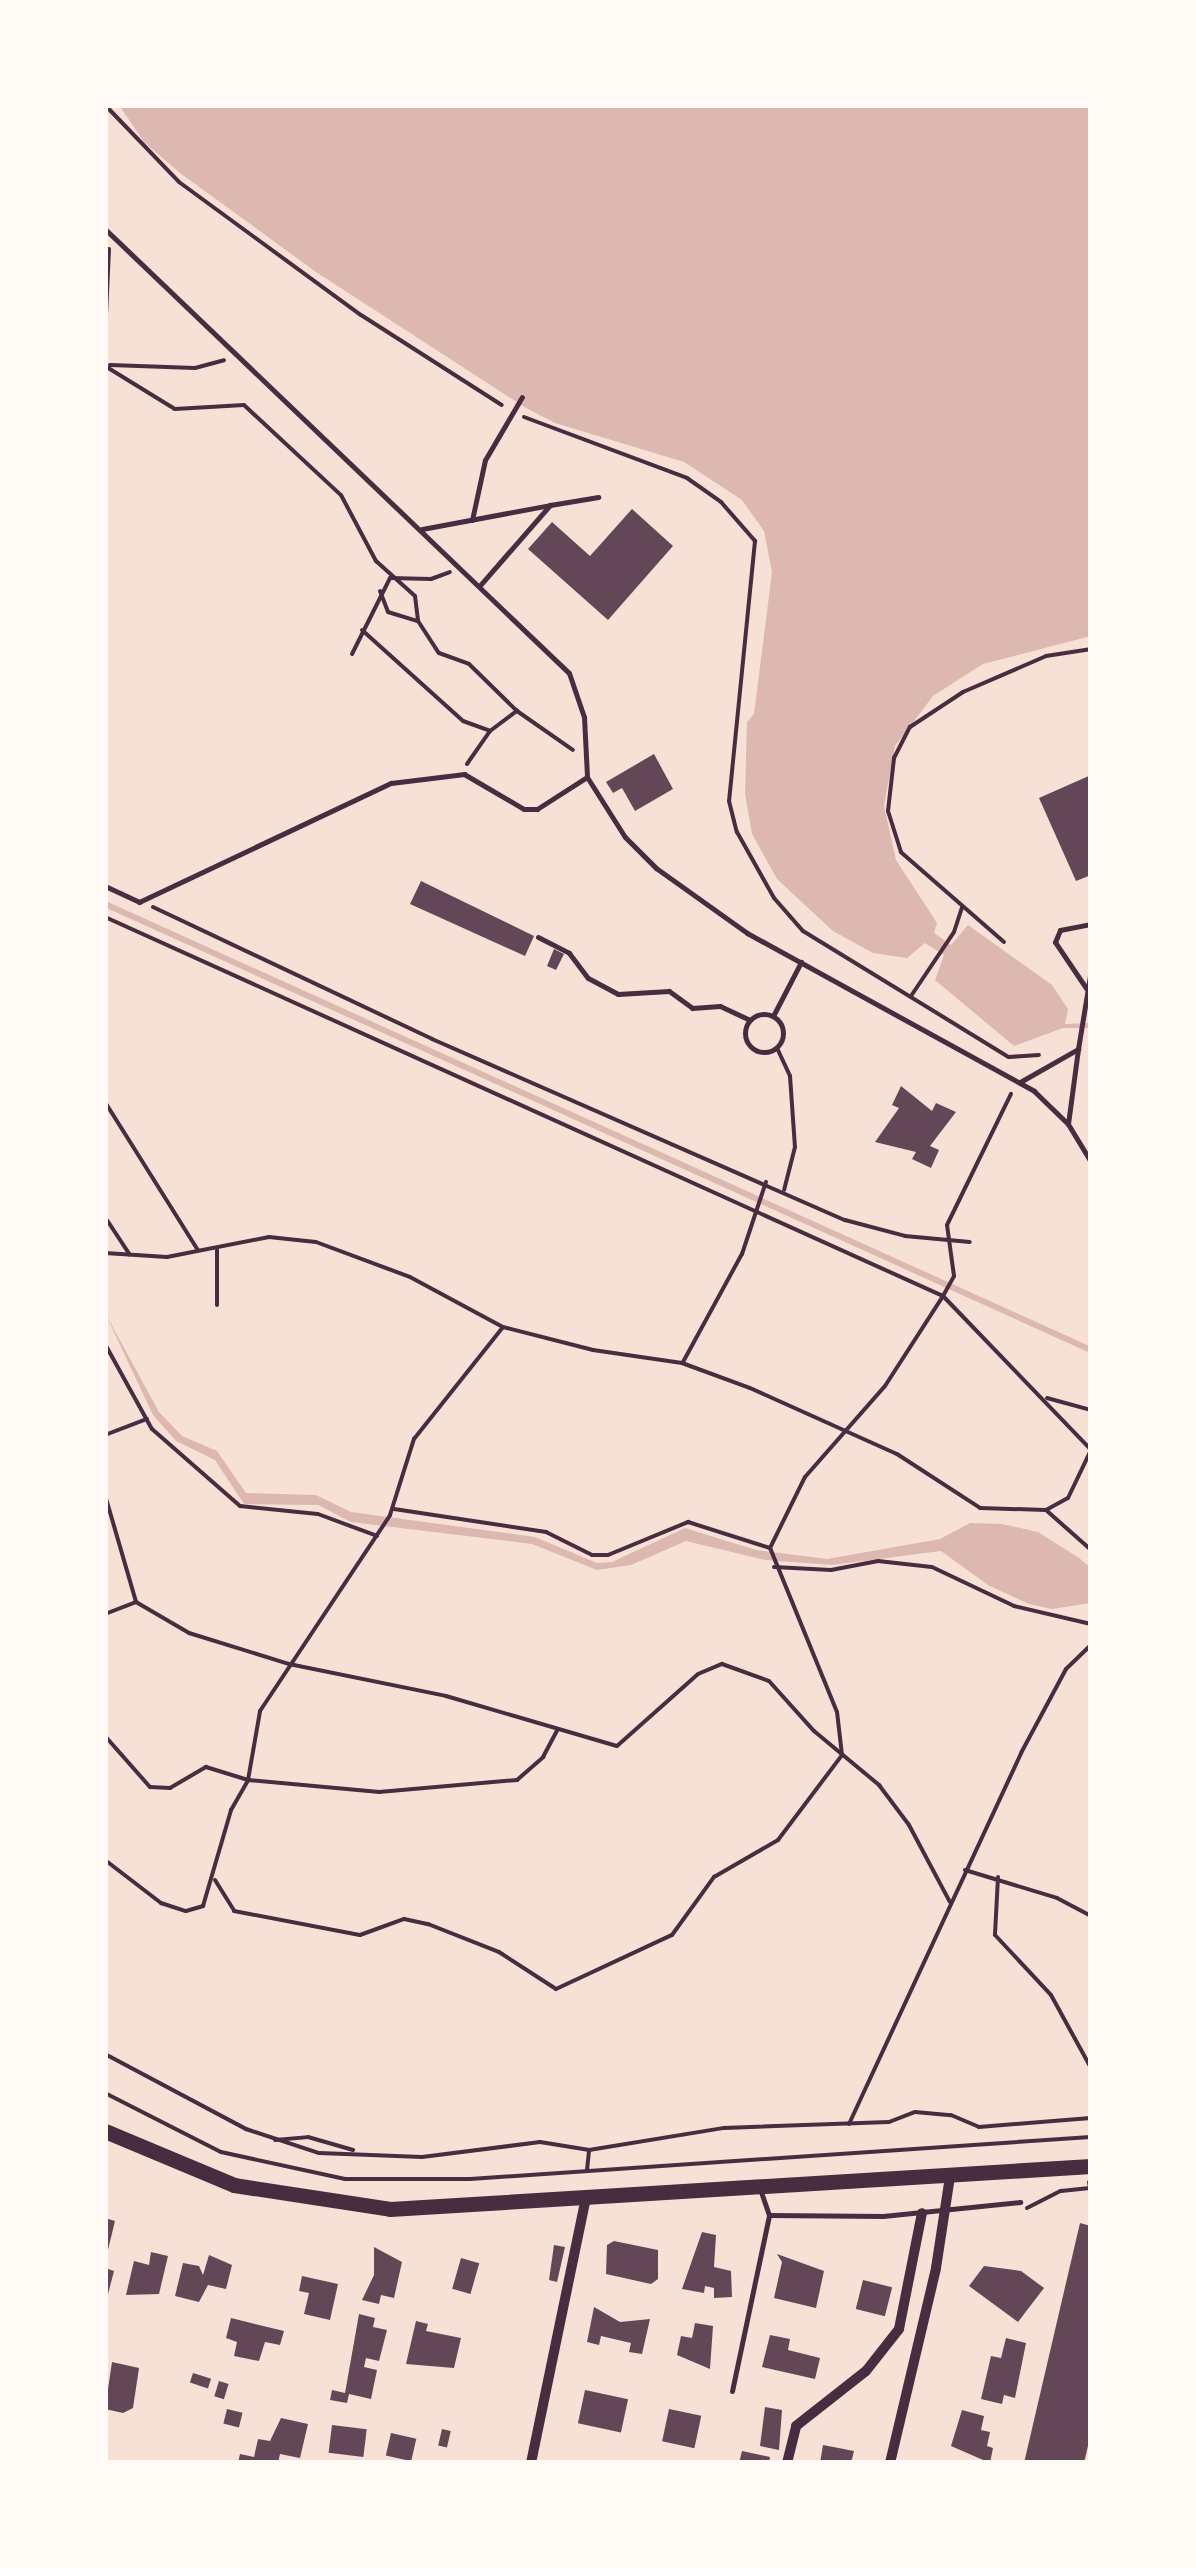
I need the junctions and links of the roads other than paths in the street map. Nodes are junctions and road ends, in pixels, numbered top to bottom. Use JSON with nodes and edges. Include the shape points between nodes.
{"nodes":[{"id":1,"x":106,"y":230,"type":"edge"},
{"id":2,"x":522,"y":397,"type":"dead end"},
{"id":3,"x":598,"y":497,"type":"dead end"},
{"id":4,"x":550,"y":505,"type":"junction"},
{"id":5,"x":472,"y":520,"type":"junction"},
{"id":6,"x":422,"y":528,"type":"junction"},
{"id":7,"x":482,"y":584,"type":"junction"},
{"id":8,"x":587,"y":777,"type":"junction"},
{"id":9,"x":105,"y":886,"type":"edge"},
{"id":10,"x":1091,"y":924,"type":"edge"},
{"id":11,"x":538,"y":938,"type":"dead end"},
{"id":12,"x":800,"y":962,"type":"junction"},
{"id":13,"x":1091,"y":970,"type":"edge"},
{"id":14,"x":1086,"y":988,"type":"junction"},
{"id":15,"x":773,"y":1016,"type":"junction"},
{"id":16,"x":750,"y":1020,"type":"junction"},
{"id":17,"x":1078,"y":1049,"type":"junction"},
{"id":18,"x":1020,"y":1082,"type":"junction"},
{"id":19,"x":1068,"y":1124,"type":"junction"},
{"id":20,"x":1091,"y":1162,"type":"edge"},
{"id":21,"x":105,"y":2130,"type":"edge"},
{"id":22,"x":1090,"y":2167,"type":"edge"},
{"id":23,"x":950,"y":2176,"type":"junction"},
{"id":24,"x":760,"y":2189,"type":"junction"},
{"id":25,"x":586,"y":2198,"type":"junction"},
{"id":26,"x":1020,"y":2202,"type":"road end"},
{"id":27,"x":947,"y":2211,"type":"junction"},
{"id":28,"x":922,"y":2213,"type":"junction"},
{"id":29,"x":769,"y":2215,"type":"junction"},
{"id":30,"x":913,"y":2262,"type":"junction"},
{"id":31,"x":936,"y":2268,"type":"junction"},
{"id":32,"x":732,"y":2391,"type":"dead end"},
{"id":33,"x":531,"y":2463,"type":"edge"},
{"id":34,"x":787,"y":2463,"type":"edge"},
{"id":35,"x":890,"y":2463,"type":"edge"}],
"edges":[{"from":1,"to":6,"type":"lane"},
{"from":2,"to":5,"type":"lane","via":[[485,460]]},
{"from":3,"to":4,"type":"lane"},
{"from":4,"to":5,"type":"lane"},
{"from":4,"to":7,"type":"lane"},
{"from":5,"to":6,"type":"lane"},
{"from":6,"to":7,"type":"lane"},
{"from":7,"to":8,"type":"lane","via":[[569,673],[584,717]]},
{"from":8,"to":9,"type":"lane","via":[[548,804],[524,809],[464,774],[375,789],[139,902]]},
{"from":8,"to":12,"type":"lane","via":[[625,837],[656,868],[694,900]]},
{"from":10,"to":14,"type":"lane","via":[[1060,930],[1054,942]]},
{"from":11,"to":16,"type":"lane","via":[[569,953],[588,978],[618,994],[669,991],[692,1008],[720,1006]]},
{"from":12,"to":15,"type":"lane"},
{"from":12,"to":18,"type":"lane"},
{"from":13,"to":14,"type":"lane"},
{"from":14,"to":17,"type":"lane"},
{"from":15,"to":16,"type":"lane"},
{"from":15,"to":16,"type":"lane","via":[[783,1037],[766,1052],[747,1042]]},
{"from":17,"to":18,"type":"lane"},
{"from":17,"to":19,"type":"lane"},
{"from":18,"to":19,"type":"lane"},
{"from":19,"to":20,"type":"lane"},
{"from":21,"to":25,"type":"main road","via":[[234,2185],[337,2205],[442,2208]]},
{"from":22,"to":23,"type":"main road"},
{"from":23,"to":24,"type":"main road"},
{"from":23,"to":27,"type":"street"},
{"from":24,"to":25,"type":"main road"},
{"from":24,"to":29,"type":"lane"},
{"from":25,"to":33,"type":"street"},
{"from":26,"to":27,"type":"lane"},
{"from":27,"to":28,"type":"lane"},
{"from":27,"to":31,"type":"street"},
{"from":28,"to":29,"type":"lane"},
{"from":28,"to":30,"type":"street"},
{"from":29,"to":32,"type":"lane"},
{"from":30,"to":31,"type":"street"},
{"from":30,"to":34,"type":"street","via":[[899,2329],[866,2371],[796,2426]]},
{"from":31,"to":35,"type":"street"}]}
